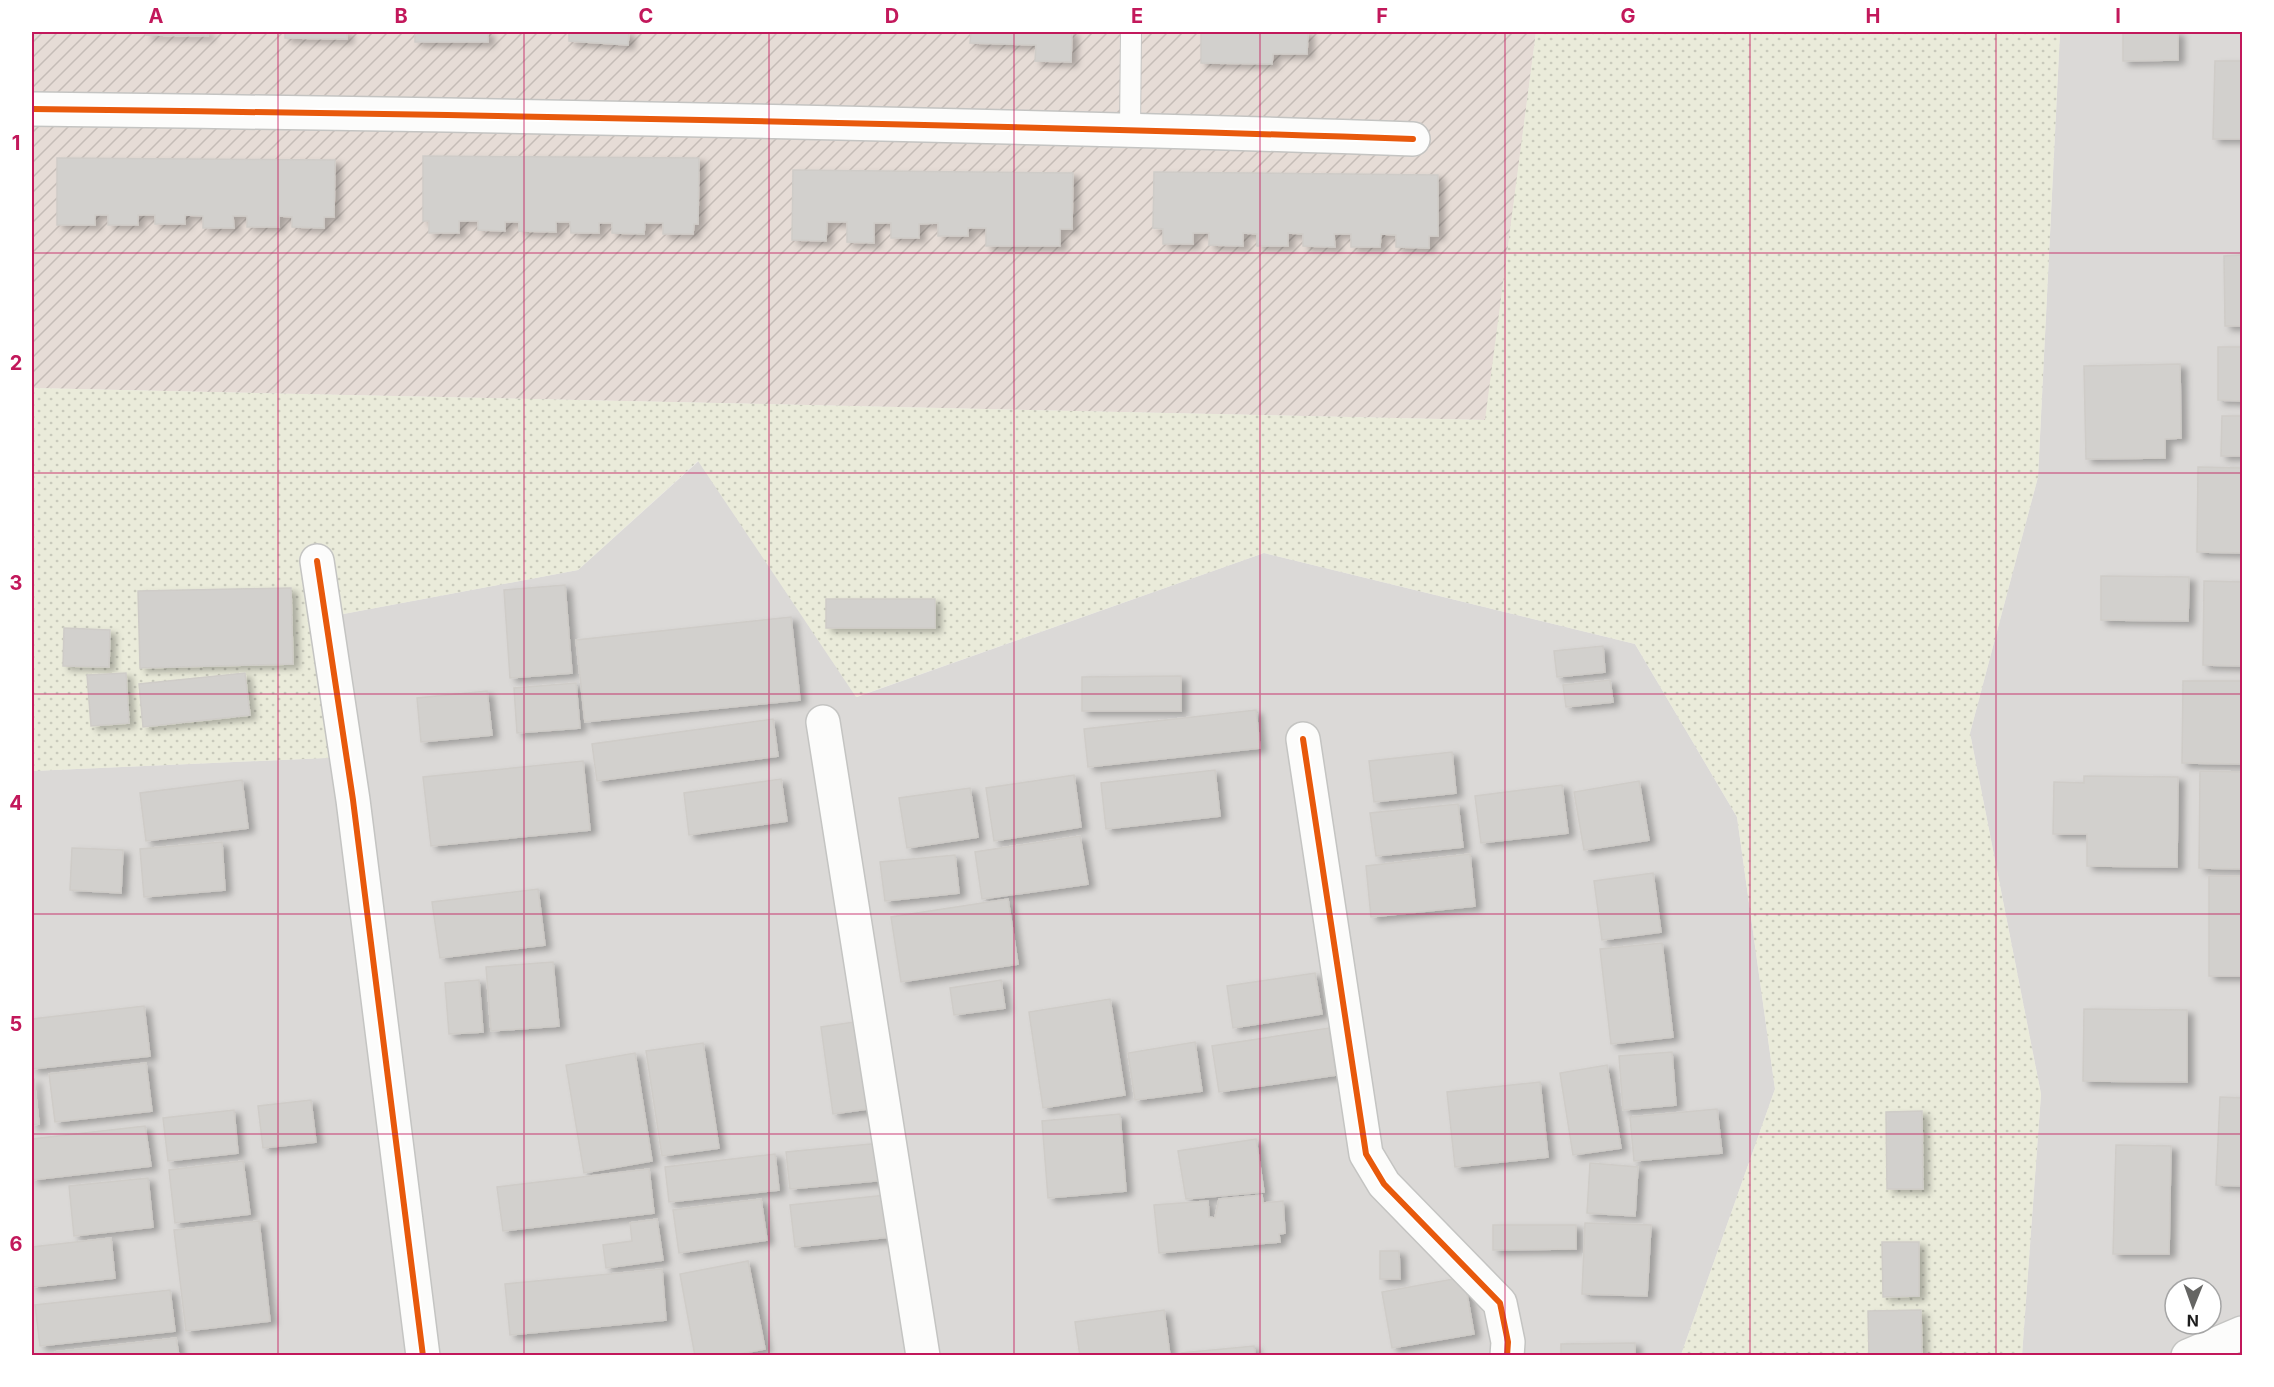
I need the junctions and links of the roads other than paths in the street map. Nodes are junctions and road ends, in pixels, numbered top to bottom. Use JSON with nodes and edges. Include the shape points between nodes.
{"nodes":[{"id":1,"x":1131,"y":32,"type":"edge"},
{"id":2,"x":32,"y":109,"type":"edge"},
{"id":3,"x":1130,"y":129,"type":"junction"},
{"id":4,"x":1413,"y":139,"type":"dead end"},
{"id":5,"x":317,"y":561,"type":"dead end"},
{"id":6,"x":823,"y":722,"type":"dead end"},
{"id":7,"x":1303,"y":739,"type":"dead end"},
{"id":8,"x":2242,"y":1333,"type":"edge"},
{"id":9,"x":423,"y":1356,"type":"edge"},
{"id":10,"x":923,"y":1356,"type":"edge"},
{"id":11,"x":1507,"y":1356,"type":"edge"},
{"id":12,"x":2188,"y":1356,"type":"edge"}],
"edges":[{"from":1,"to":3,"type":"lane"},
{"from":2,"to":3,"type":"street","via":[[496,114]]},
{"from":3,"to":4,"type":"street"},
{"from":5,"to":9,"type":"street","via":[[353,800]]},
{"from":6,"to":10,"type":"street"},
{"from":7,"to":11,"type":"street","via":[[1366,1154],[1384,1184],[1500,1303]]},
{"from":8,"to":12,"type":"street"}]}
